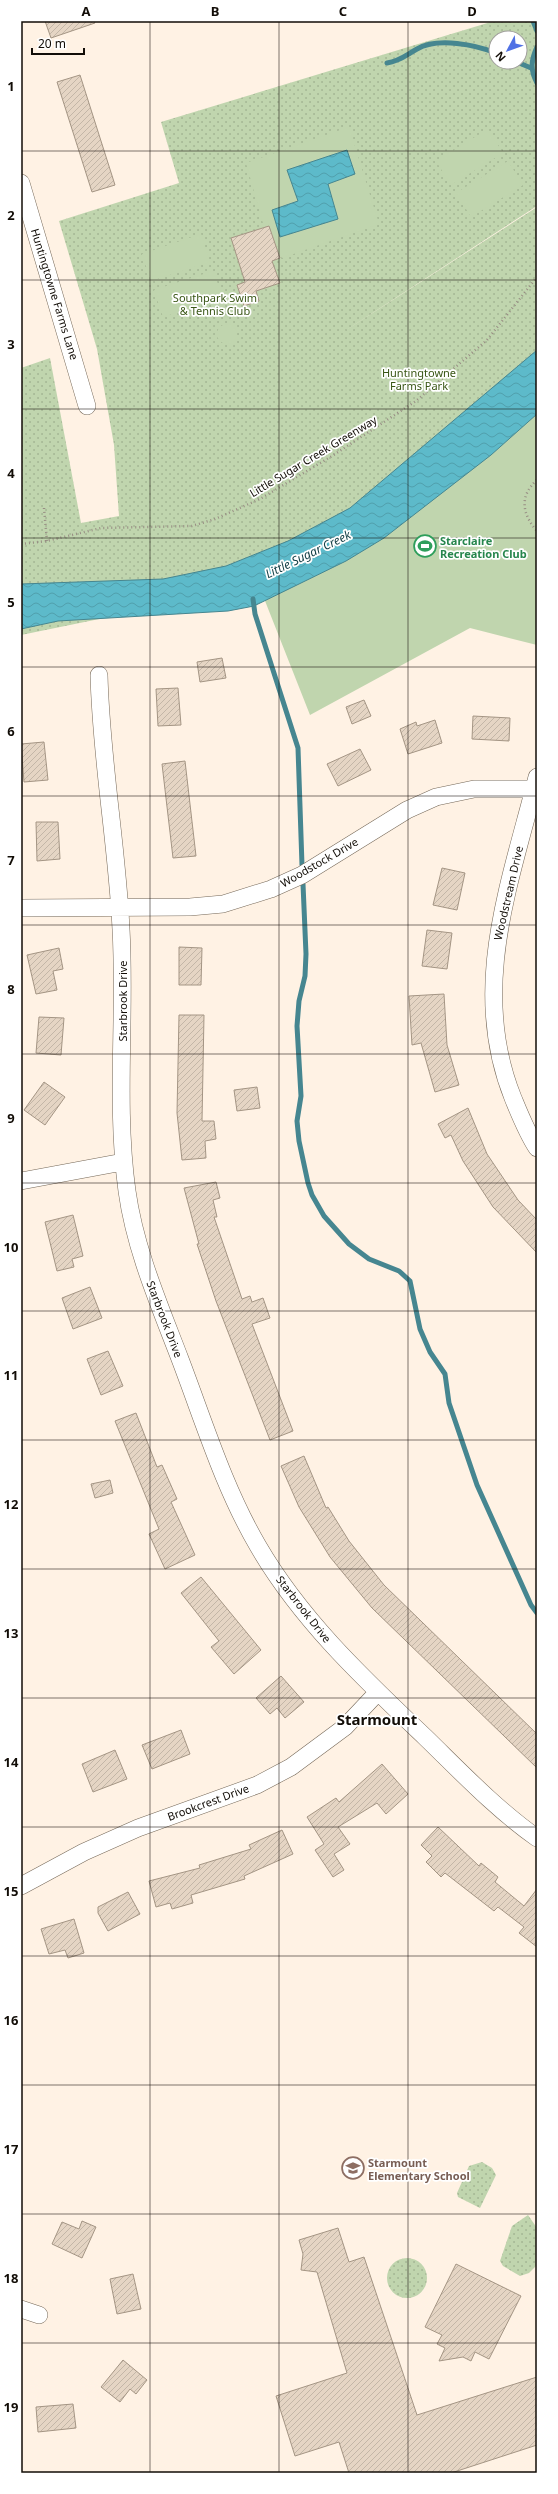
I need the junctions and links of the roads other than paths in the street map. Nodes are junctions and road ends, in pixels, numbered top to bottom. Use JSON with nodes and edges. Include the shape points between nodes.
{"nodes":[{"id":1,"x":21,"y":183,"type":"edge"},
{"id":2,"x":87,"y":406,"type":"dead end"},
{"id":3,"x":99,"y":675,"type":"dead end"},
{"id":4,"x":536,"y":785,"type":"edge"},
{"id":5,"x":21,"y":908,"type":"edge"},
{"id":6,"x":120,"y":908,"type":"junction"},
{"id":7,"x":537,"y":1148,"type":"edge"},
{"id":8,"x":123,"y":1162,"type":"junction"},
{"id":9,"x":21,"y":1181,"type":"edge"},
{"id":10,"x":378,"y":1692,"type":"junction"},
{"id":11,"x":537,"y":1838,"type":"edge"},
{"id":12,"x":21,"y":1886,"type":"edge"},
{"id":13,"x":21,"y":2309,"type":"edge"},
{"id":14,"x":39,"y":2315,"type":"dead end"}],
"edges":[{"from":1,"to":2,"type":"street","name":"Huntingtowne Farms Lane"},
{"from":3,"to":6,"type":"street","name":"Starbrook Drive","via":[[102,744]]},
{"from":4,"to":6,"type":"street","name":"Woodstock Drive","via":[[474,788],[436,797],[407,810],[302,874],[254,895],[223,904]]},
{"from":4,"to":7,"type":"street","name":"Woodstream Drive","via":[[504,904],[492,981],[500,1055],[508,1086],[522,1121]]},
{"from":5,"to":6,"type":"street","name":"Woodstock Drive"},
{"from":6,"to":8,"type":"street","name":"Starbrook Drive","via":[[120,1109]]},
{"from":8,"to":9,"type":"street"},
{"from":8,"to":10,"type":"street","name":"Starbrook Drive","via":[[133,1220],[147,1272],[233,1498],[257,1544],[288,1593],[337,1651]]},
{"from":10,"to":11,"type":"street","name":"Starbrook Drive","via":[[483,1793]]},
{"from":10,"to":12,"type":"street","name":"Brookcrest Drive","via":[[345,1726],[291,1767],[257,1785],[138,1828],[84,1852]]},
{"from":13,"to":14,"type":"street"}]}
